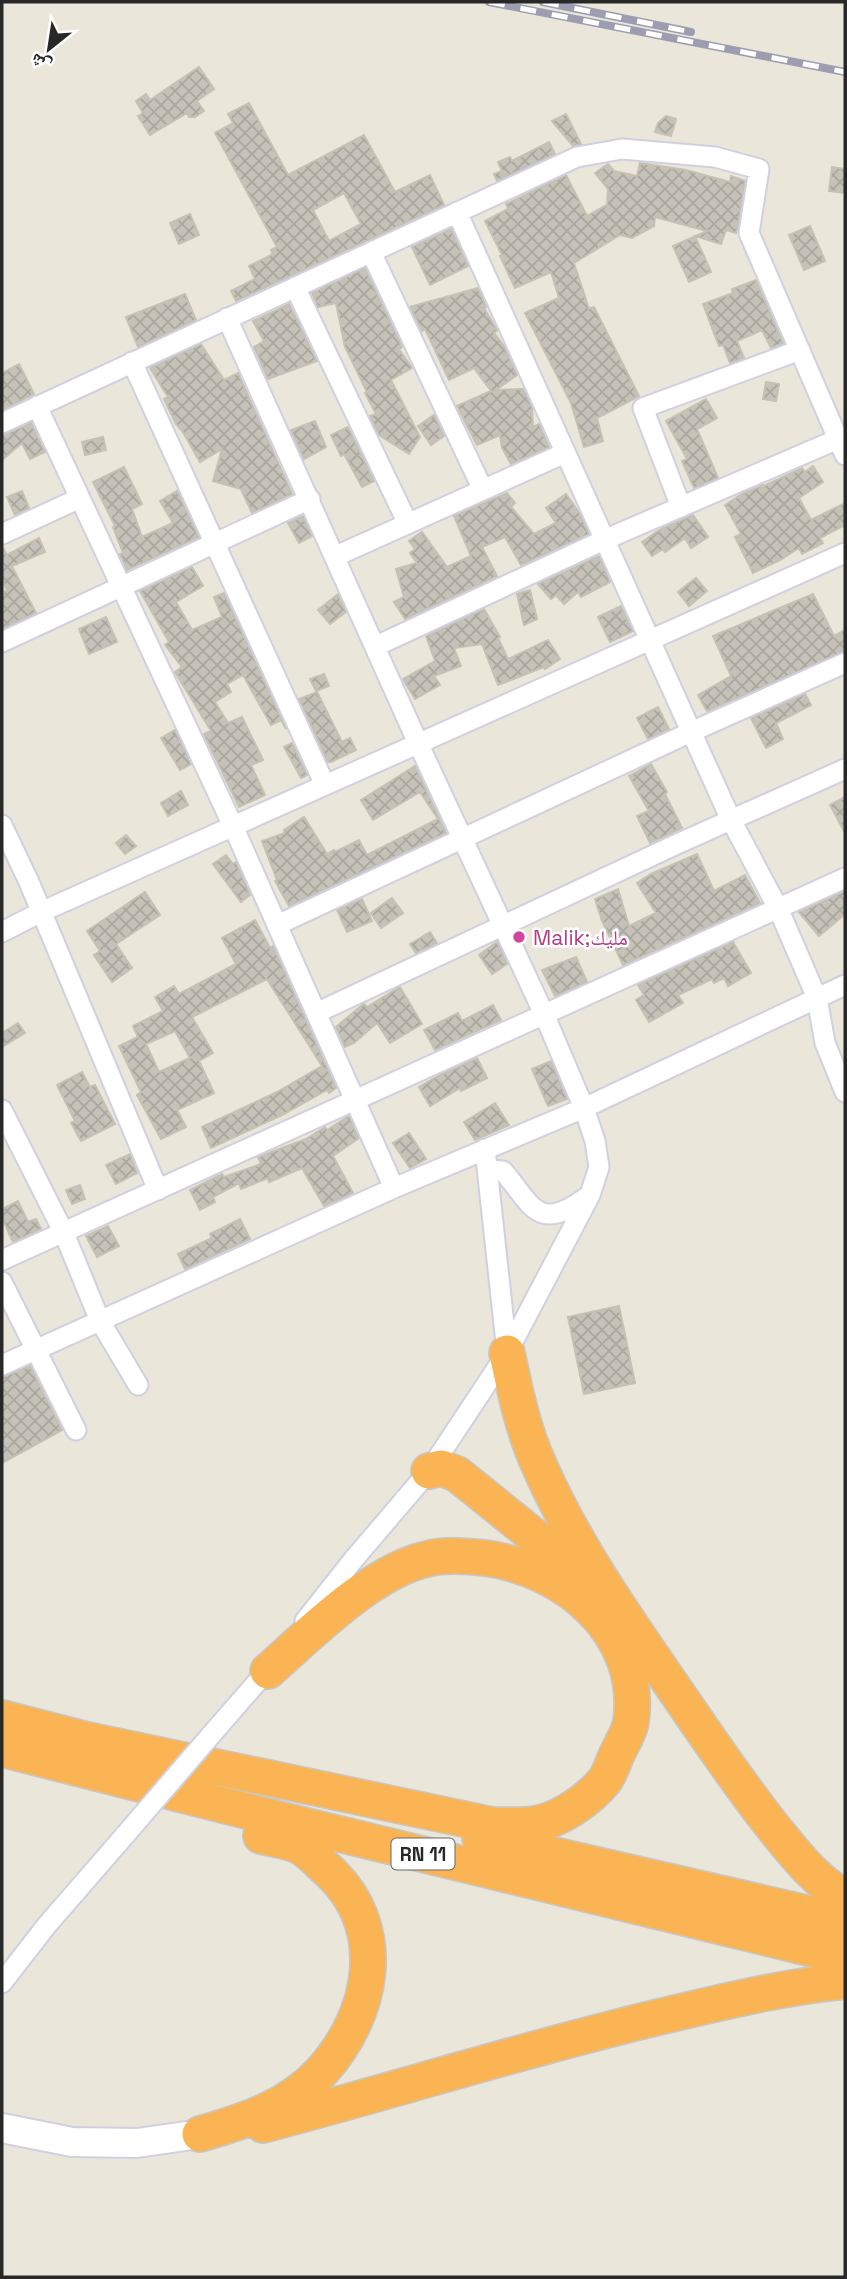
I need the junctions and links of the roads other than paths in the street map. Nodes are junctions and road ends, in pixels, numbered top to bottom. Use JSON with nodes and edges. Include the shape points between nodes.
{"nodes":[{"id":1,"x":457,"y":212,"type":"junction"},
{"id":2,"x":371,"y":251,"type":"junction"},
{"id":3,"x":295,"y":287,"type":"junction"},
{"id":4,"x":227,"y":318,"type":"junction"},
{"id":5,"x":800,"y":350,"type":"junction"},
{"id":6,"x":132,"y":362,"type":"junction"},
{"id":7,"x":37,"y":406,"type":"junction"},
{"id":8,"x":2,"y":423,"type":"edge"},
{"id":9,"x":842,"y":447,"type":"edge"},
{"id":10,"x":565,"y":453,"type":"junction"},
{"id":11,"x":483,"y":490,"type":"junction"},
{"id":12,"x":80,"y":498,"type":"junction"},
{"id":13,"x":310,"y":499,"type":"junction"},
{"id":14,"x":681,"y":507,"type":"junction"},
{"id":15,"x":408,"y":524,"type":"junction"},
{"id":16,"x":2,"y":534,"type":"edge"},
{"id":17,"x":604,"y":540,"type":"junction"},
{"id":18,"x":215,"y":544,"type":"junction"},
{"id":19,"x":845,"y":553,"type":"edge"},
{"id":20,"x":336,"y":556,"type":"junction"},
{"id":21,"x":121,"y":586,"type":"junction"},
{"id":22,"x":649,"y":640,"type":"junction"},
{"id":23,"x":2,"y":642,"type":"edge"},
{"id":24,"x":376,"y":646,"type":"junction"},
{"id":25,"x":845,"y":663,"type":"edge"},
{"id":26,"x":691,"y":732,"type":"junction"},
{"id":27,"x":418,"y":743,"type":"junction"},
{"id":28,"x":845,"y":769,"type":"edge"},
{"id":29,"x":325,"y":785,"type":"junction"},
{"id":30,"x":731,"y":820,"type":"junction"},
{"id":31,"x":2,"y":825,"type":"edge"},
{"id":32,"x":233,"y":826,"type":"junction"},
{"id":33,"x":462,"y":838,"type":"junction"},
{"id":34,"x":845,"y":878,"type":"edge"},
{"id":35,"x":778,"y":908,"type":"junction"},
{"id":36,"x":41,"y":912,"type":"junction"},
{"id":37,"x":277,"y":925,"type":"junction"},
{"id":38,"x":503,"y":925,"type":"junction"},
{"id":39,"x":2,"y":932,"type":"edge"},
{"id":40,"x":845,"y":985,"type":"edge"},
{"id":41,"x":817,"y":998,"type":"junction"},
{"id":42,"x":316,"y":1013,"type":"junction"},
{"id":43,"x":544,"y":1014,"type":"junction"},
{"id":44,"x":845,"y":1092,"type":"edge"},
{"id":45,"x":355,"y":1099,"type":"junction"},
{"id":46,"x":584,"y":1108,"type":"junction"},
{"id":47,"x":2,"y":1110,"type":"edge"},
{"id":48,"x":485,"y":1149,"type":"junction"},
{"id":49,"x":489,"y":1170,"type":"junction"},
{"id":50,"x":394,"y":1188,"type":"junction"},
{"id":51,"x":158,"y":1190,"type":"junction"},
{"id":52,"x":590,"y":1195,"type":"junction"},
{"id":53,"x":64,"y":1233,"type":"junction"},
{"id":54,"x":2,"y":1260,"type":"edge"},
{"id":55,"x":2,"y":1282,"type":"edge"},
{"id":56,"x":100,"y":1321,"type":"junction"},
{"id":57,"x":35,"y":1350,"type":"junction"},
{"id":58,"x":507,"y":1353,"type":"junction"},
{"id":59,"x":2,"y":1365,"type":"edge"},
{"id":60,"x":138,"y":1385,"type":"dead end"},
{"id":61,"x":76,"y":1430,"type":"dead end"},
{"id":62,"x":429,"y":1471,"type":"junction"},
{"id":63,"x":613,"y":1600,"type":"junction"},
{"id":64,"x":268,"y":1671,"type":"junction"},
{"id":65,"x":2,"y":1718,"type":"edge"},
{"id":66,"x":88,"y":1740,"type":"junction"},
{"id":67,"x":2,"y":1749,"type":"edge"},
{"id":68,"x":2,"y":1758,"type":"edge"},
{"id":69,"x":845,"y":1897,"type":"edge"},
{"id":70,"x":845,"y":1922,"type":"edge"},
{"id":71,"x":845,"y":1957,"type":"edge"},
{"id":72,"x":845,"y":1981,"type":"edge"},
{"id":73,"x":2,"y":1983,"type":"edge"},
{"id":74,"x":4,"y":2128,"type":"edge"},
{"id":75,"x":200,"y":2134,"type":"junction"}],
"edges":[{"from":1,"to":2,"type":"street"},
{"from":1,"to":5,"type":"street","via":[[577,157],[622,149],[715,157],[759,169],[749,233]]},
{"from":1,"to":10,"type":"street"},
{"from":2,"to":3,"type":"street"},
{"from":2,"to":11,"type":"street"},
{"from":3,"to":4,"type":"street"},
{"from":3,"to":15,"type":"street"},
{"from":4,"to":6,"type":"street"},
{"from":4,"to":13,"type":"street"},
{"from":5,"to":9,"type":"street"},
{"from":5,"to":14,"type":"street","via":[[643,408]]},
{"from":6,"to":7,"type":"street"},
{"from":6,"to":18,"type":"street"},
{"from":7,"to":8,"type":"street"},
{"from":7,"to":12,"type":"street"},
{"from":9,"to":14,"type":"street"},
{"from":10,"to":11,"type":"street"},
{"from":10,"to":17,"type":"street"},
{"from":11,"to":15,"type":"street"},
{"from":12,"to":16,"type":"street"},
{"from":12,"to":21,"type":"street"},
{"from":13,"to":18,"type":"street"},
{"from":13,"to":20,"type":"street"},
{"from":14,"to":17,"type":"street"},
{"from":15,"to":20,"type":"street"},
{"from":17,"to":22,"type":"street"},
{"from":17,"to":24,"type":"street"},
{"from":18,"to":21,"type":"street"},
{"from":18,"to":29,"type":"street"},
{"from":19,"to":22,"type":"street"},
{"from":20,"to":24,"type":"street"},
{"from":21,"to":23,"type":"street"},
{"from":21,"to":32,"type":"street"},
{"from":22,"to":26,"type":"street"},
{"from":22,"to":27,"type":"street"},
{"from":24,"to":27,"type":"street"},
{"from":25,"to":26,"type":"street"},
{"from":26,"to":30,"type":"street"},
{"from":26,"to":33,"type":"street"},
{"from":27,"to":29,"type":"street"},
{"from":27,"to":33,"type":"street"},
{"from":28,"to":30,"type":"street"},
{"from":29,"to":32,"type":"street"},
{"from":30,"to":35,"type":"street"},
{"from":30,"to":38,"type":"street"},
{"from":31,"to":36,"type":"street"},
{"from":32,"to":36,"type":"street"},
{"from":32,"to":37,"type":"street"},
{"from":33,"to":37,"type":"street"},
{"from":33,"to":38,"type":"street"},
{"from":34,"to":35,"type":"street"},
{"from":35,"to":41,"type":"street"},
{"from":35,"to":43,"type":"street"},
{"from":36,"to":39,"type":"street"},
{"from":36,"to":51,"type":"street"},
{"from":37,"to":42,"type":"street"},
{"from":38,"to":42,"type":"street"},
{"from":38,"to":43,"type":"street"},
{"from":40,"to":41,"type":"street"},
{"from":41,"to":44,"type":"street","via":[[825,1043]]},
{"from":41,"to":46,"type":"street"},
{"from":42,"to":45,"type":"street"},
{"from":43,"to":45,"type":"street"},
{"from":43,"to":46,"type":"street"},
{"from":45,"to":50,"type":"street"},
{"from":45,"to":51,"type":"street"},
{"from":46,"to":48,"type":"street"},
{"from":46,"to":52,"type":"street","via":[[598,1167]]},
{"from":47,"to":53,"type":"street"},
{"from":48,"to":49,"type":"street"},
{"from":48,"to":50,"type":"street"},
{"from":49,"to":52,"type":"street","via":[[503,1171],[529,1207],[540,1212],[570,1209]]},
{"from":49,"to":58,"type":"street"},
{"from":50,"to":56,"type":"street"},
{"from":51,"to":53,"type":"street"},
{"from":52,"to":58,"type":"street"},
{"from":53,"to":54,"type":"street"},
{"from":53,"to":56,"type":"street"},
{"from":55,"to":57,"type":"street"},
{"from":56,"to":57,"type":"street"},
{"from":56,"to":60,"type":"street"},
{"from":57,"to":59,"type":"street"},
{"from":57,"to":61,"type":"street"},
{"from":58,"to":62,"type":"street"},
{"from":58,"to":63,"type":"highway","via":[[538,1464]]},
{"from":62,"to":63,"type":"highway","via":[[441,1468],[457,1474]]},
{"from":62,"to":64,"type":"street"},
{"from":63,"to":69,"type":"highway","via":[[747,1794],[803,1865]]},
{"from":64,"to":66,"type":"highway","via":[[340,1609],[391,1573],[427,1559],[466,1556],[511,1562],[551,1578],[600,1618],[619,1645],[631,1682],[631,1724],[605,1779],[566,1814],[524,1825],[492,1825]]},
{"from":64,"to":73,"type":"street","bridge":true},
{"from":65,"to":66,"type":"highway","number":"RN 11"},
{"from":66,"to":70,"type":"highway","number":"RN 11"},
{"from":67,"to":71,"type":"highway","number":"RN 11"},
{"from":68,"to":75,"type":"highway","via":[[299,1846],[342,1884],[361,1920],[369,1962],[364,2002],[349,2037],[320,2073],[284,2102],[254,2118]]},
{"from":72,"to":75,"type":"highway","via":[[756,1994],[608,2029],[257,2127]]},
{"from":74,"to":75,"type":"main road","via":[[85,2142],[136,2143]]}]}
